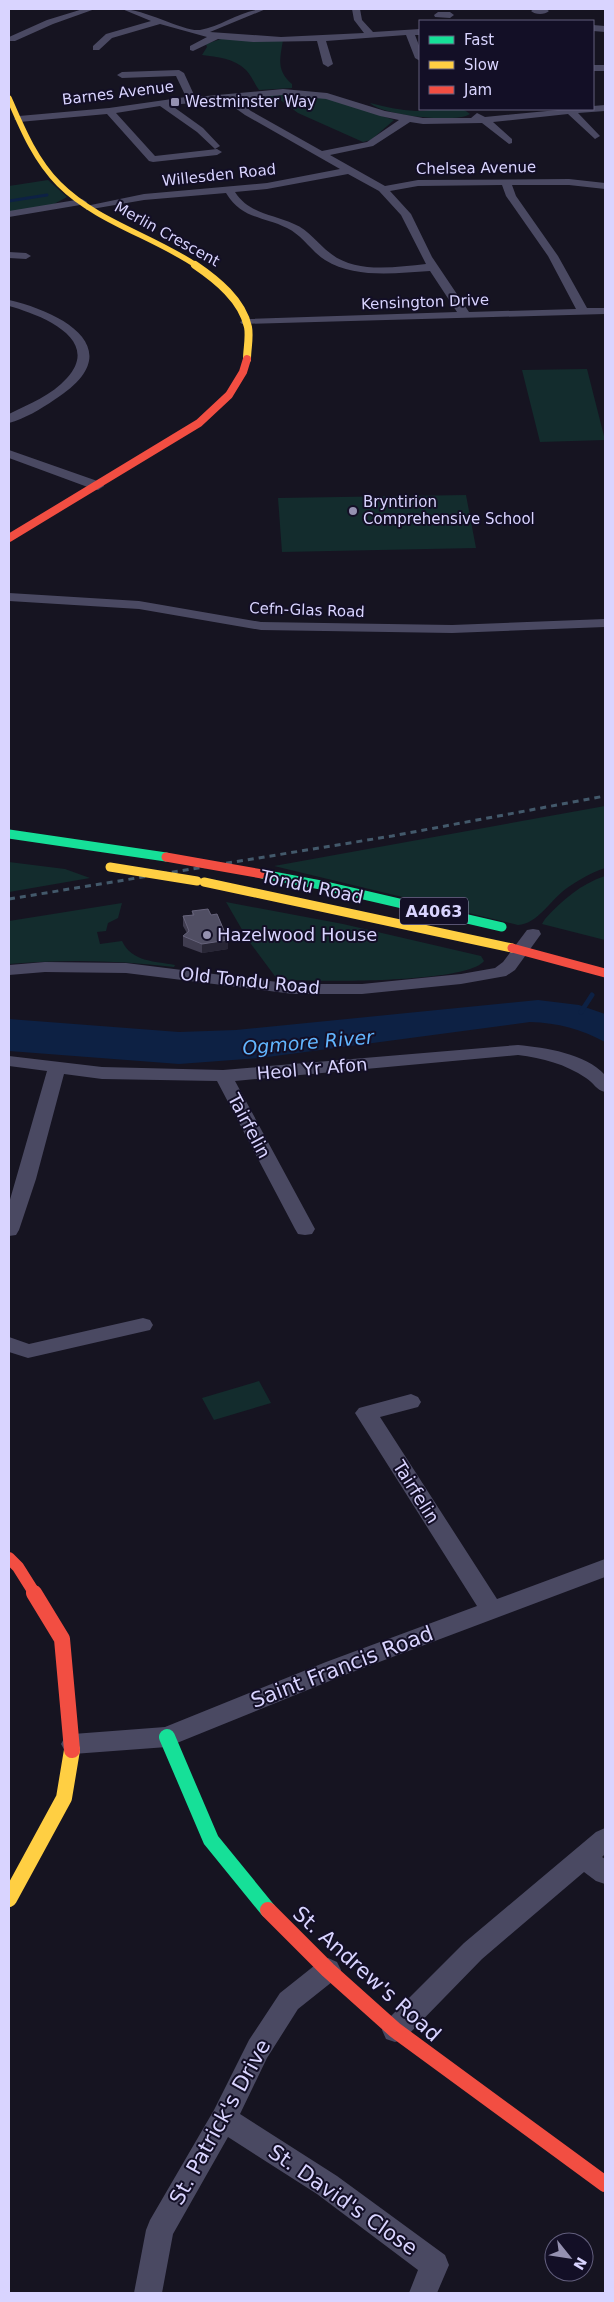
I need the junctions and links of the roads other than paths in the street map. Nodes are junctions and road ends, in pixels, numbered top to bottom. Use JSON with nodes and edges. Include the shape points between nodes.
{"nodes":[{"id":1,"x":91,"y":9,"type":"edge"},
{"id":2,"x":126,"y":9,"type":"edge"},
{"id":3,"x":262,"y":9,"type":"edge"},
{"id":4,"x":356,"y":9,"type":"edge"},
{"id":5,"x":450,"y":15,"type":"dead end"},
{"id":6,"x":438,"y":16,"type":"edge"},
{"id":7,"x":160,"y":21,"type":"junction"},
{"id":8,"x":409,"y":32,"type":"junction"},
{"id":9,"x":419,"y":32,"type":"edge"},
{"id":10,"x":200,"y":33,"type":"junction"},
{"id":11,"x":370,"y":34,"type":"junction"},
{"id":12,"x":216,"y":36,"type":"junction"},
{"id":13,"x":13,"y":37,"type":"edge"},
{"id":14,"x":318,"y":38,"type":"junction"},
{"id":15,"x":101,"y":46,"type":"dead end"},
{"id":16,"x":193,"y":48,"type":"dead end"},
{"id":17,"x":419,"y":56,"type":"edge"},
{"id":18,"x":316,"y":60,"type":"dead end"},
{"id":19,"x":193,"y":72,"type":"dead end"},
{"id":20,"x":179,"y":73,"type":"junction"},
{"id":21,"x":122,"y":75,"type":"dead end"},
{"id":22,"x":311,"y":84,"type":"dead end"},
{"id":23,"x":340,"y":90,"type":"dead end"},
{"id":24,"x":299,"y":93,"type":"junction"},
{"id":25,"x":225,"y":96,"type":"junction"},
{"id":26,"x":9,"y":98,"type":"edge"},
{"id":27,"x":191,"y":99,"type":"junction"},
{"id":28,"x":162,"y":102,"type":"junction"},
{"id":29,"x":412,"y":108,"type":"dead end"},
{"id":30,"x":548,"y":110,"type":"edge"},
{"id":31,"x":582,"y":110,"type":"edge"},
{"id":32,"x":109,"y":111,"type":"junction"},
{"id":33,"x":470,"y":111,"type":"dead end"},
{"id":34,"x":570,"y":111,"type":"junction"},
{"id":35,"x":14,"y":115,"type":"edge"},
{"id":36,"x":407,"y":119,"type":"junction"},
{"id":37,"x":482,"y":120,"type":"junction"},
{"id":38,"x":595,"y":136,"type":"dead end"},
{"id":39,"x":494,"y":140,"type":"dead end"},
{"id":40,"x":321,"y":154,"type":"junction"},
{"id":41,"x":351,"y":170,"type":"junction"},
{"id":42,"x":506,"y":183,"type":"junction"},
{"id":43,"x":605,"y":186,"type":"edge"},
{"id":44,"x":383,"y":189,"type":"junction"},
{"id":45,"x":229,"y":190,"type":"junction"},
{"id":46,"x":86,"y":205,"type":"junction"},
{"id":47,"x":9,"y":214,"type":"edge"},
{"id":48,"x":9,"y":255,"type":"edge"},
{"id":49,"x":26,"y":256,"type":"dead end"},
{"id":50,"x":434,"y":267,"type":"junction"},
{"id":51,"x":9,"y":303,"type":"edge"},
{"id":52,"x":583,"y":312,"type":"junction"},
{"id":53,"x":605,"y":312,"type":"edge"},
{"id":54,"x":465,"y":315,"type":"junction"},
{"id":55,"x":246,"y":322,"type":"junction"},
{"id":56,"x":9,"y":419,"type":"edge"},
{"id":57,"x":9,"y":454,"type":"edge"},
{"id":58,"x":98,"y":486,"type":"junction"},
{"id":59,"x":9,"y":538,"type":"edge"},
{"id":60,"x":9,"y":597,"type":"edge"},
{"id":61,"x":605,"y":623,"type":"edge"},
{"id":62,"x":9,"y":834,"type":"edge"},
{"id":63,"x":106,"y":867,"type":"dead end"},
{"id":64,"x":528,"y":932,"type":"joint"},
{"id":65,"x":521,"y":950,"type":"junction"},
{"id":66,"x":9,"y":970,"type":"edge"},
{"id":67,"x":605,"y":973,"type":"edge"},
{"id":68,"x":9,"y":1061,"type":"edge"},
{"id":69,"x":57,"y":1067,"type":"junction"},
{"id":70,"x":222,"y":1076,"type":"junction"},
{"id":71,"x":605,"y":1086,"type":"edge"},
{"id":72,"x":305,"y":1229,"type":"dead end"},
{"id":73,"x":9,"y":1230,"type":"edge"},
{"id":74,"x":143,"y":1325,"type":"dead end"},
{"id":75,"x":9,"y":1344,"type":"edge"},
{"id":76,"x":411,"y":1402,"type":"dead end"},
{"id":77,"x":9,"y":1558,"type":"edge"},
{"id":78,"x":605,"y":1568,"type":"edge"},
{"id":79,"x":491,"y":1609,"type":"junction"},
{"id":80,"x":167,"y":1737,"type":"junction"},
{"id":81,"x":74,"y":1744,"type":"junction"},
{"id":82,"x":605,"y":1839,"type":"edge"},
{"id":83,"x":583,"y":1857,"type":"junction"},
{"id":84,"x":605,"y":1873,"type":"edge"},
{"id":85,"x":9,"y":1898,"type":"edge"},
{"id":86,"x":328,"y":1970,"type":"junction"},
{"id":87,"x":395,"y":2030,"type":"junction"},
{"id":88,"x":224,"y":2119,"type":"junction"},
{"id":89,"x":605,"y":2184,"type":"edge"},
{"id":90,"x":148,"y":2293,"type":"edge"},
{"id":91,"x":423,"y":2293,"type":"edge"}],
"edges":[{"from":1,"to":13,"type":"street"},
{"from":2,"to":7,"type":"street"},
{"from":3,"to":10,"type":"street"},
{"from":4,"to":11,"type":"street","via":[[358,20]]},
{"from":5,"to":6,"type":"street"},
{"from":7,"to":10,"type":"street"},
{"from":7,"to":15,"type":"street","via":[[109,36]]},
{"from":8,"to":9,"type":"street"},
{"from":8,"to":11,"type":"street"},
{"from":8,"to":17,"type":"street"},
{"from":10,"to":12,"type":"street"},
{"from":11,"to":14,"type":"street"},
{"from":12,"to":14,"type":"street"},
{"from":12,"to":16,"type":"street"},
{"from":14,"to":18,"type":"street","via":[[328,62]]},
{"from":19,"to":20,"type":"street"},
{"from":20,"to":21,"type":"street"},
{"from":20,"to":27,"type":"street"},
{"from":22,"to":24,"type":"street"},
{"from":23,"to":29,"type":"street","via":[[366,100]]},
{"from":24,"to":25,"type":"street","name":"Barnes Avenue"},
{"from":24,"to":36,"type":"street","name":"Barnes Avenue","via":[[341,99]]},
{"from":25,"to":27,"type":"street","name":"Barnes Avenue"},
{"from":25,"to":40,"type":"street","via":[[248,113]]},
{"from":26,"to":35,"type":"street","name":"Merlin Crescent"},
{"from":27,"to":28,"type":"street","name":"Barnes Avenue"},
{"from":28,"to":32,"type":"street","name":"Barnes Avenue"},
{"from":28,"to":32,"type":"street","via":[[200,130],[216,149],[148,160]]},
{"from":30,"to":34,"type":"street","name":"Barnes Avenue"},
{"from":30,"to":37,"type":"street","name":"Barnes Avenue"},
{"from":31,"to":34,"type":"street","name":"Barnes Avenue"},
{"from":32,"to":35,"type":"street","name":"Barnes Avenue"},
{"from":33,"to":37,"type":"street"},
{"from":34,"to":38,"type":"street"},
{"from":35,"to":46,"type":"street","name":"Merlin Crescent","via":[[35,155],[63,188]]},
{"from":36,"to":37,"type":"street","name":"Barnes Avenue","via":[[439,122]]},
{"from":36,"to":40,"type":"street","via":[[370,144]]},
{"from":37,"to":39,"type":"street","via":[[507,140]]},
{"from":40,"to":41,"type":"street"},
{"from":41,"to":44,"type":"street"},
{"from":41,"to":45,"type":"street","name":"Willesden Road","via":[[296,182]]},
{"from":42,"to":43,"type":"street","name":"Chelsea Avenue","via":[[569,182]]},
{"from":42,"to":44,"type":"street","name":"Chelsea Avenue","via":[[418,183]]},
{"from":42,"to":52,"type":"street","via":[[511,196],[553,256]]},
{"from":44,"to":50,"type":"street","via":[[406,214]]},
{"from":45,"to":46,"type":"street","name":"Willesden Road"},
{"from":45,"to":50,"type":"street","via":[[240,205],[294,228],[338,262],[358,268],[389,270]]},
{"from":46,"to":47,"type":"street","name":"Willesden Road"},
{"from":46,"to":55,"type":"street","name":"Merlin Crescent","via":[[210,273],[238,302]]},
{"from":48,"to":49,"type":"street"},
{"from":50,"to":54,"type":"street"},
{"from":51,"to":56,"type":"street","via":[[36,311],[67,326],[81,344],[82,363],[78,373],[66,385]]},
{"from":52,"to":53,"type":"street","name":"Kensington Drive"},
{"from":52,"to":54,"type":"street","name":"Kensington Drive"},
{"from":54,"to":55,"type":"street","name":"Kensington Drive"},
{"from":55,"to":58,"type":"street","name":"Merlin Crescent","via":[[250,341],[246,366],[224,399],[192,428]]},
{"from":57,"to":58,"type":"street"},
{"from":58,"to":59,"type":"street","name":"Merlin Crescent"},
{"from":60,"to":61,"type":"street","name":"Cefn-Glas Road","via":[[139,605],[261,626],[452,629]]},
{"from":62,"to":64,"type":"street","name":"Tondu Road","number":"A4063","bridge":true,"via":[[166,857],[321,885]]},
{"from":63,"to":65,"type":"street","name":"Tondu Road","number":"A4063","bridge":true,"via":[[204,882]]},
{"from":64,"to":65,"type":"street","name":"Old Tondu Road"},
{"from":65,"to":66,"type":"street","name":"Old Tondu Road","via":[[506,968],[489,975],[335,990],[293,989],[126,968],[64,966]]},
{"from":65,"to":67,"type":"street","name":"Tondu Road","number":"A4063"},
{"from":68,"to":69,"type":"street","name":"Heol Yr Afon"},
{"from":69,"to":70,"type":"street","name":"Heol Yr Afon","via":[[102,1072]]},
{"from":69,"to":73,"type":"street","via":[[27,1179]]},
{"from":70,"to":71,"type":"street","name":"Heol Yr Afon","via":[[518,1050],[570,1061],[596,1075]]},
{"from":70,"to":72,"type":"street","name":"Tairfelin"},
{"from":74,"to":75,"type":"street","via":[[28,1351]]},
{"from":76,"to":79,"type":"street","name":"Tairfelin","via":[[366,1413]]},
{"from":77,"to":81,"type":"street","via":[[18,1567],[62,1639]]},
{"from":78,"to":79,"type":"street","name":"Saint Francis Road"},
{"from":79,"to":80,"type":"street","name":"Saint Francis Road"},
{"from":80,"to":81,"type":"street","name":"Saint Francis Road"},
{"from":80,"to":86,"type":"street","name":"St. Andrew's Road","via":[[210,1840],[256,1898]]},
{"from":81,"to":85,"type":"street","via":[[64,1798]]},
{"from":82,"to":83,"type":"street"},
{"from":83,"to":84,"type":"street"},
{"from":83,"to":87,"type":"street","via":[[473,1951]]},
{"from":86,"to":87,"type":"street","name":"St. Andrew's Road"},
{"from":86,"to":88,"type":"street","name":"St. Patrick's Drive","via":[[289,2001],[258,2049]]},
{"from":87,"to":89,"type":"street","name":"St. Andrew's Road"},
{"from":88,"to":90,"type":"street","name":"St. Patrick's Drive","via":[[160,2230]]},
{"from":88,"to":91,"type":"street","name":"St. David's Close","via":[[327,2185],[435,2264]]}]}
